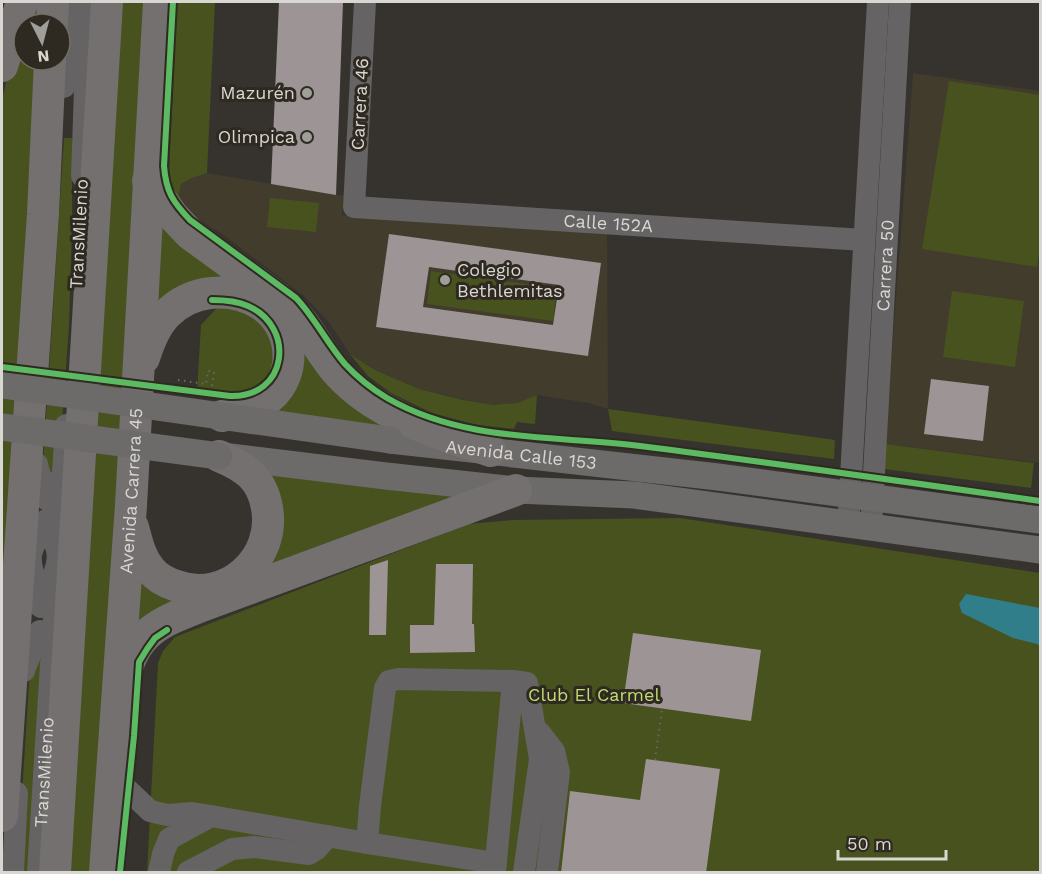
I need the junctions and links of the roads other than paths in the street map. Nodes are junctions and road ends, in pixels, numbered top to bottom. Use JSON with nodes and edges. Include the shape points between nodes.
{"nodes":[{"id":1,"x":22,"y":2,"type":"edge"},
{"id":2,"x":67,"y":2,"type":"edge"},
{"id":3,"x":88,"y":2,"type":"edge"},
{"id":4,"x":107,"y":2,"type":"edge"},
{"id":5,"x":159,"y":2,"type":"edge"},
{"id":6,"x":365,"y":2,"type":"edge"},
{"id":7,"x":878,"y":2,"type":"edge"},
{"id":8,"x":900,"y":2,"type":"edge"},
{"id":9,"x":2,"y":66,"type":"edge"},
{"id":10,"x":49,"y":72,"type":"edge"},
{"id":11,"x":148,"y":181,"type":"junction"},
{"id":12,"x":354,"y":207,"type":"joint"},
{"id":13,"x":864,"y":240,"type":"junction"},
{"id":14,"x":2,"y":385,"type":"edge"},
{"id":15,"x":137,"y":388,"type":"junction"},
{"id":16,"x":2,"y":396,"type":"edge"},
{"id":17,"x":215,"y":399,"type":"junction"},
{"id":18,"x":2,"y":427,"type":"edge"},
{"id":19,"x":389,"y":445,"type":"junction"},
{"id":20,"x":491,"y":451,"type":"junction"},
{"id":21,"x":219,"y":456,"type":"junction"},
{"id":22,"x":37,"y":464,"type":"junction"},
{"id":23,"x":63,"y":466,"type":"junction"},
{"id":24,"x":516,"y":490,"type":"junction"},
{"id":25,"x":634,"y":495,"type":"junction"},
{"id":26,"x":861,"y":496,"type":"junction"},
{"id":27,"x":131,"y":505,"type":"junction"},
{"id":28,"x":47,"y":510,"type":"junction"},
{"id":29,"x":1041,"y":520,"type":"edge"},
{"id":30,"x":859,"y":525,"type":"junction"},
{"id":31,"x":1041,"y":550,"type":"edge"},
{"id":32,"x":30,"y":557,"type":"junction"},
{"id":33,"x":58,"y":557,"type":"junction"},
{"id":34,"x":41,"y":607,"type":"junction"},
{"id":35,"x":40,"y":631,"type":"junction"},
{"id":36,"x":24,"y":671,"type":"junction"},
{"id":37,"x":50,"y":672,"type":"junction"},
{"id":38,"x":513,"y":681,"type":"junction"},
{"id":39,"x":116,"y":712,"type":"junction"},
{"id":40,"x":509,"y":723,"type":"junction"},
{"id":41,"x":534,"y":725,"type":"junction"},
{"id":42,"x":506,"y":754,"type":"junction"},
{"id":43,"x":540,"y":759,"type":"junction"},
{"id":44,"x":112,"y":778,"type":"junction"},
{"id":45,"x":2,"y":816,"type":"edge"},
{"id":46,"x":211,"y":816,"type":"junction"},
{"id":47,"x":328,"y":836,"type":"junction"},
{"id":48,"x":367,"y":843,"type":"junction"},
{"id":49,"x":495,"y":868,"type":"edge"},
{"id":50,"x":13,"y":873,"type":"edge"},
{"id":51,"x":38,"y":873,"type":"edge"},
{"id":52,"x":55,"y":873,"type":"edge"},
{"id":53,"x":105,"y":873,"type":"edge"},
{"id":54,"x":159,"y":873,"type":"edge"},
{"id":55,"x":188,"y":873,"type":"edge"},
{"id":56,"x":524,"y":873,"type":"edge"},
{"id":57,"x":548,"y":873,"type":"edge"}],
"edges":[{"from":1,"to":9,"type":"highway"},
{"from":2,"to":22,"type":"street","name":"TransMilenio","via":[[61,143]]},
{"from":3,"to":23,"type":"street","name":"TransMilenio","via":[[81,240]]},
{"from":4,"to":52,"type":"highway"},
{"from":5,"to":11,"type":"highway","name":"Avenida Carrera 45"},
{"from":6,"to":12,"type":"street","name":"Carrera 46"},
{"from":7,"to":13,"type":"street","name":"Carrera 50"},
{"from":8,"to":26,"type":"street","name":"Carrera 50"},
{"from":10,"to":45,"type":"highway","via":[[42,238]]},
{"from":11,"to":15,"type":"highway","name":"Avenida Carrera 45"},
{"from":11,"to":20,"type":"highway","via":[[190,234],[279,299],[302,322],[340,376],[357,390],[409,421]]},
{"from":12,"to":13,"type":"street","name":"Calle 152A"},
{"from":13,"to":26,"type":"street","name":"Carrera 50"},
{"from":14,"to":17,"type":"main road","name":"Avenida Calle 153","bridge":true},
{"from":15,"to":17,"type":"highway","via":[[148,344],[167,314],[198,295],[239,294],[261,304],[277,321],[288,347],[286,375],[279,388],[255,407]]},
{"from":15,"to":27,"type":"highway","name":"Avenida Carrera 45"},
{"from":16,"to":19,"type":"main road","name":"Avenida Calle 153"},
{"from":17,"to":19,"type":"main road","name":"Avenida Calle 153","bridge":true},
{"from":18,"to":21,"type":"main road","name":"Avenida Calle 153","bridge":true},
{"from":19,"to":20,"type":"main road","name":"Avenida Calle 153"},
{"from":19,"to":25,"type":"main road","name":"Avenida Calle 153","via":[[581,468]]},
{"from":20,"to":26,"type":"main road","name":"Avenida Calle 153"},
{"from":21,"to":24,"type":"main road","name":"Avenida Calle 153"},
{"from":21,"to":27,"type":"highway","via":[[249,473],[261,489],[268,516],[268,530],[258,557],[232,581],[197,590],[157,576],[138,547]]},
{"from":22,"to":28,"type":"street","name":"TransMilenio","via":[[46,491]]},
{"from":22,"to":32,"type":"street","name":"TransMilenio"},
{"from":23,"to":28,"type":"street","name":"TransMilenio"},
{"from":23,"to":33,"type":"street","name":"TransMilenio"},
{"from":24,"to":25,"type":"main road","name":"Avenida Calle 153"},
{"from":24,"to":39,"type":"highway","via":[[163,622],[136,646]]},
{"from":25,"to":30,"type":"main road","name":"Avenida Calle 153"},
{"from":26,"to":29,"type":"main road","name":"Avenida Calle 153"},
{"from":26,"to":30,"type":"street","name":"Carrera 50"},
{"from":27,"to":39,"type":"highway","name":"Avenida Carrera 45"},
{"from":28,"to":32,"type":"street","name":"TransMilenio","via":[[43,530]]},
{"from":28,"to":33,"type":"street","name":"TransMilenio","via":[[48,530]]},
{"from":30,"to":31,"type":"main road","name":"Avenida Calle 153"},
{"from":32,"to":34,"type":"street","name":"TransMilenio"},
{"from":32,"to":36,"type":"street","name":"TransMilenio"},
{"from":33,"to":34,"type":"street","name":"TransMilenio"},
{"from":33,"to":37,"type":"street","name":"TransMilenio"},
{"from":34,"to":35,"type":"street","name":"TransMilenio"},
{"from":35,"to":36,"type":"street","name":"TransMilenio"},
{"from":35,"to":37,"type":"street","name":"TransMilenio"},
{"from":36,"to":50,"type":"street","name":"TransMilenio"},
{"from":37,"to":51,"type":"street","name":"TransMilenio"},
{"from":38,"to":40,"type":"street"},
{"from":38,"to":41,"type":"street","via":[[527,683]]},
{"from":38,"to":48,"type":"street","via":[[389,681],[385,688]]},
{"from":39,"to":44,"type":"highway","name":"Avenida Carrera 45"},
{"from":40,"to":41,"type":"street"},
{"from":40,"to":42,"type":"street"},
{"from":41,"to":43,"type":"street"},
{"from":41,"to":57,"type":"street","via":[[554,751],[559,772]]},
{"from":42,"to":43,"type":"street"},
{"from":42,"to":49,"type":"street"},
{"from":43,"to":56,"type":"street"},
{"from":44,"to":46,"type":"street","via":[[150,811]]},
{"from":44,"to":53,"type":"highway","name":"Avenida Carrera 45"},
{"from":46,"to":47,"type":"street"},
{"from":46,"to":54,"type":"street","via":[[170,839]]},
{"from":47,"to":48,"type":"street"},
{"from":47,"to":55,"type":"street","via":[[309,854],[254,847],[232,849]]},
{"from":48,"to":49,"type":"street"}]}
